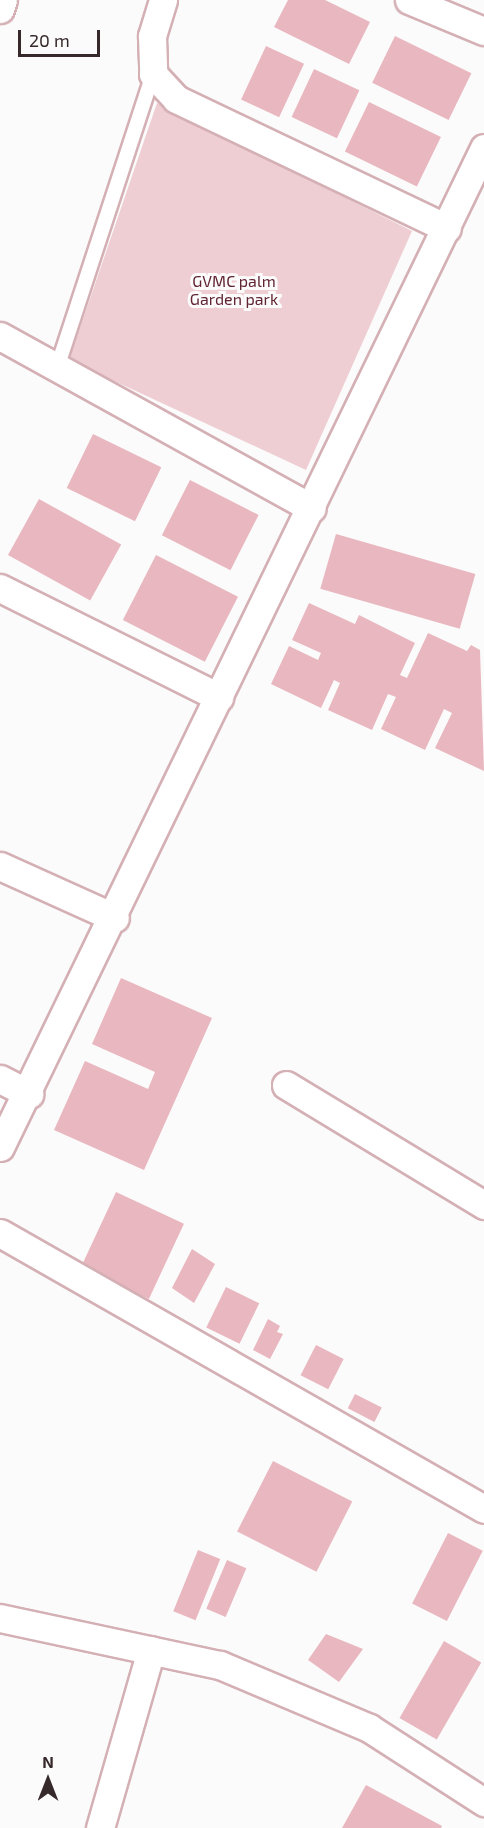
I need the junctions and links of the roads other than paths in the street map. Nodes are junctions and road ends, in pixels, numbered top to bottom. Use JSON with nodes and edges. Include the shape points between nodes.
{"nodes":[{"id":1,"x":3,"y":0,"type":"edge"},
{"id":2,"x":163,"y":0,"type":"edge"},
{"id":3,"x":409,"y":0,"type":"edge"},
{"id":4,"x":0,"y":9,"type":"edge"},
{"id":5,"x":484,"y":31,"type":"edge"},
{"id":6,"x":153,"y":74,"type":"junction"},
{"id":7,"x":484,"y":148,"type":"edge"},
{"id":8,"x":447,"y":228,"type":"junction"},
{"id":9,"x":0,"y":336,"type":"edge"},
{"id":10,"x":57,"y":368,"type":"junction"},
{"id":11,"x":312,"y":508,"type":"junction"},
{"id":12,"x":0,"y":588,"type":"edge"},
{"id":13,"x":219,"y":697,"type":"junction"},
{"id":14,"x":0,"y":866,"type":"edge"},
{"id":15,"x":114,"y":918,"type":"junction"},
{"id":16,"x":0,"y":1079,"type":"edge"},
{"id":17,"x":286,"y":1086,"type":"dead end"},
{"id":18,"x":28,"y":1094,"type":"junction"},
{"id":19,"x":0,"y":1146,"type":"edge"},
{"id":20,"x":484,"y":1205,"type":"edge"},
{"id":21,"x":0,"y":1233,"type":"edge"},
{"id":22,"x":484,"y":1509,"type":"edge"},
{"id":23,"x":0,"y":1618,"type":"edge"},
{"id":24,"x":151,"y":1650,"type":"junction"},
{"id":25,"x":484,"y":1802,"type":"edge"},
{"id":26,"x":100,"y":1828,"type":"edge"}],
"edges":[{"from":1,"to":4,"type":"street"},
{"from":2,"to":6,"type":"street","via":[[152,36]]},
{"from":3,"to":5,"type":"street"},
{"from":6,"to":8,"type":"street","via":[[176,99]]},
{"from":6,"to":10,"type":"lane"},
{"from":7,"to":8,"type":"street"},
{"from":8,"to":11,"type":"street"},
{"from":9,"to":10,"type":"street"},
{"from":10,"to":11,"type":"street"},
{"from":11,"to":13,"type":"street"},
{"from":12,"to":13,"type":"street"},
{"from":13,"to":15,"type":"street"},
{"from":14,"to":15,"type":"street"},
{"from":15,"to":18,"type":"street"},
{"from":16,"to":18,"type":"street"},
{"from":17,"to":20,"type":"street"},
{"from":18,"to":19,"type":"street"},
{"from":21,"to":22,"type":"street"},
{"from":23,"to":24,"type":"street"},
{"from":24,"to":25,"type":"street","via":[[220,1665],[309,1700],[369,1728]]},
{"from":24,"to":26,"type":"street"}]}
